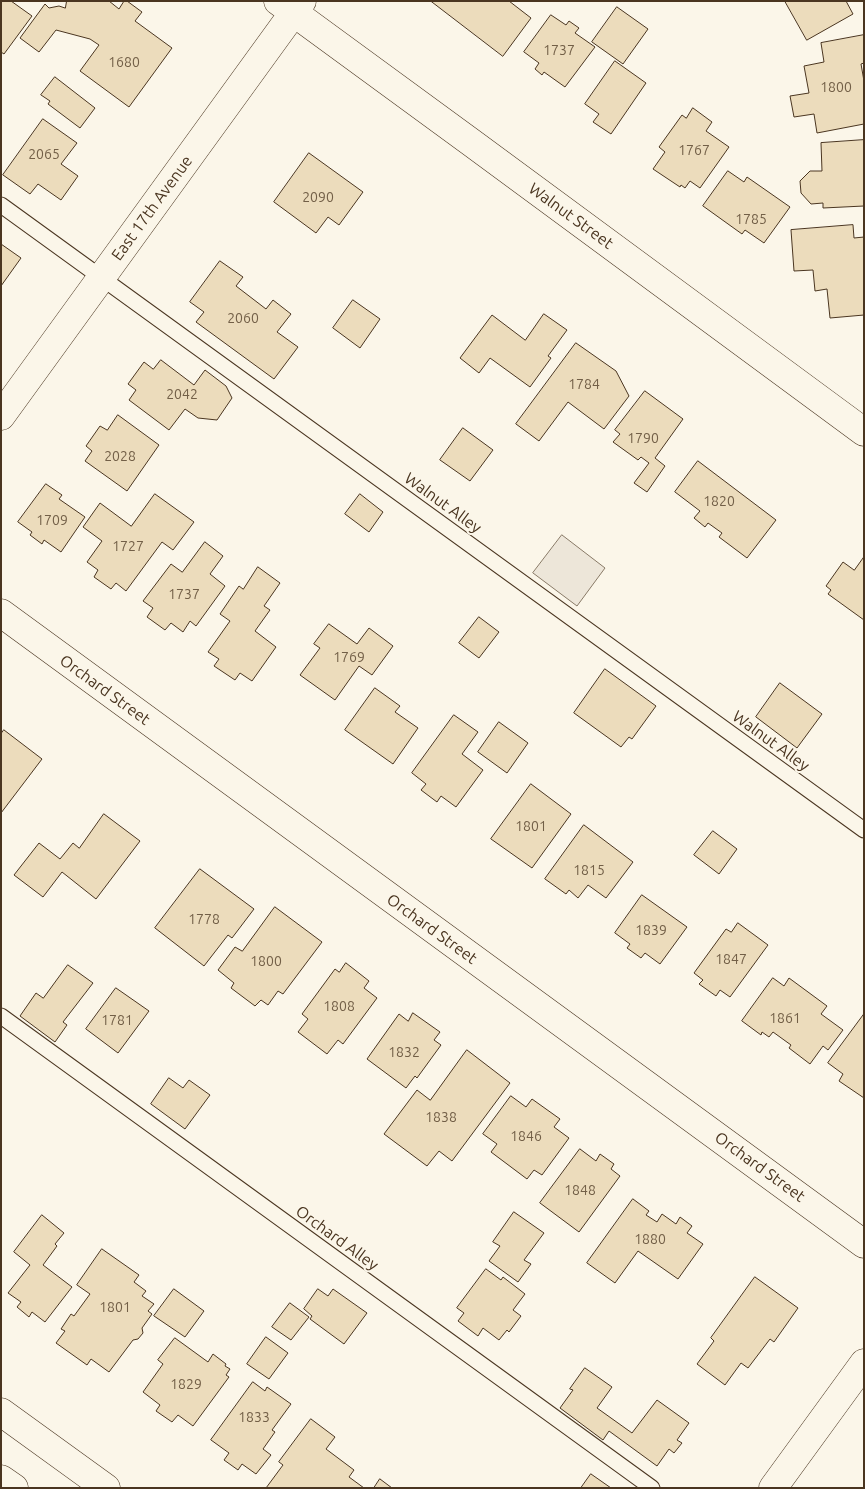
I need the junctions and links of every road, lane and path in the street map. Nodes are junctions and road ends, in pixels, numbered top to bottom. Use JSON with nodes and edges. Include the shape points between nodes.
{"nodes":[{"id":1,"x":291,"y":5,"type":"edge"},
{"id":2,"x":1,"y":205,"type":"edge"},
{"id":3,"x":102,"y":278,"type":"junction"},
{"id":4,"x":1,"y":416,"type":"edge"},
{"id":5,"x":864,"y":432,"type":"edge"},
{"id":6,"x":1,"y":614,"type":"edge"},
{"id":7,"x":864,"y":830,"type":"edge"},
{"id":8,"x":1,"y":1016,"type":"edge"},
{"id":9,"x":864,"y":1244,"type":"edge"},
{"id":10,"x":864,"y":1363,"type":"edge"},
{"id":11,"x":1,"y":1412,"type":"edge"},
{"id":12,"x":1,"y":1478,"type":"edge"},
{"id":13,"x":14,"y":1488,"type":"edge"},
{"id":14,"x":106,"y":1488,"type":"edge"},
{"id":15,"x":652,"y":1488,"type":"edge"},
{"id":16,"x":773,"y":1488,"type":"edge"}],
"edges":[{"from":1,"to":3,"type":"street","name":"East 17th Avenue"},
{"from":1,"to":5,"type":"street","name":"Walnut Street"},
{"from":2,"to":3,"type":"lane","name":"Walnut Alley"},
{"from":3,"to":4,"type":"street","name":"East 17th Avenue"},
{"from":3,"to":7,"type":"lane","name":"Walnut Alley"},
{"from":6,"to":9,"type":"street","name":"Orchard Street"},
{"from":8,"to":15,"type":"lane","name":"Orchard Alley"},
{"from":10,"to":16,"type":"street"},
{"from":11,"to":14,"type":"street"},
{"from":12,"to":13,"type":"street"}]}
